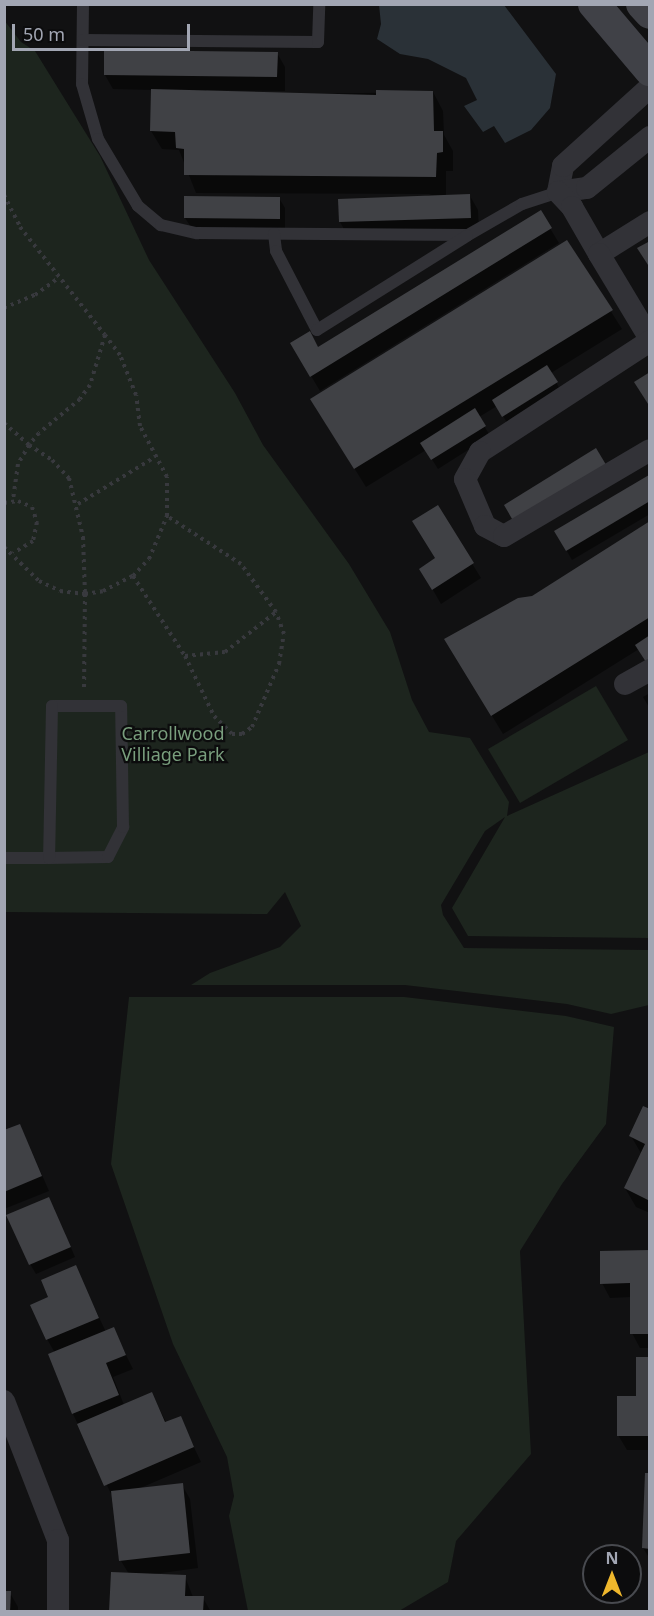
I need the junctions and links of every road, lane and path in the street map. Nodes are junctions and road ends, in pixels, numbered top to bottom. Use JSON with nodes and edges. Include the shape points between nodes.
{"nodes":[{"id":1,"x":83,"y":4,"type":"edge"},
{"id":2,"x":319,"y":4,"type":"edge"},
{"id":3,"x":594,"y":4,"type":"edge"},
{"id":4,"x":642,"y":4,"type":"edge"},
{"id":5,"x":650,"y":13,"type":"edge"},
{"id":6,"x":83,"y":40,"type":"junction"},
{"id":7,"x":650,"y":70,"type":"edge"},
{"id":8,"x":650,"y":87,"type":"edge"},
{"id":9,"x":650,"y":137,"type":"edge"},
{"id":10,"x":558,"y":192,"type":"junction"},
{"id":11,"x":4,"y":195,"type":"edge"},
{"id":12,"x":650,"y":222,"type":"edge"},
{"id":13,"x":274,"y":234,"type":"junction"},
{"id":14,"x":468,"y":235,"type":"junction"},
{"id":15,"x":600,"y":254,"type":"junction"},
{"id":16,"x":58,"y":278,"type":"junction"},
{"id":17,"x":4,"y":308,"type":"edge"},
{"id":18,"x":105,"y":335,"type":"junction"},
{"id":19,"x":650,"y":340,"type":"edge"},
{"id":20,"x":4,"y":423,"type":"edge"},
{"id":21,"x":29,"y":446,"type":"junction"},
{"id":22,"x":650,"y":450,"type":"edge"},
{"id":23,"x":155,"y":457,"type":"junction"},
{"id":24,"x":13,"y":501,"type":"junction"},
{"id":25,"x":4,"y":502,"type":"edge"},
{"id":26,"x":78,"y":504,"type":"junction"},
{"id":27,"x":166,"y":516,"type":"junction"},
{"id":28,"x":4,"y":547,"type":"edge"},
{"id":29,"x":13,"y":553,"type":"junction"},
{"id":30,"x":133,"y":576,"type":"junction"},
{"id":31,"x":85,"y":594,"type":"junction"},
{"id":32,"x":276,"y":612,"type":"junction"},
{"id":33,"x":185,"y":656,"type":"junction"},
{"id":34,"x":650,"y":670,"type":"edge"},
{"id":35,"x":625,"y":684,"type":"dead end"},
{"id":36,"x":84,"y":706,"type":"junction"},
{"id":37,"x":4,"y":858,"type":"edge"},
{"id":38,"x":49,"y":858,"type":"junction"},
{"id":39,"x":4,"y":1401,"type":"edge"},
{"id":40,"x":14,"y":1446,"type":"edge"},
{"id":41,"x":58,"y":1611,"type":"edge"}],
"edges":[{"from":1,"to":6,"type":"lane"},
{"from":2,"to":6,"type":"lane","via":[[318,42]]},
{"from":3,"to":7,"type":"street"},
{"from":4,"to":5,"type":"street"},
{"from":6,"to":13,"type":"lane","via":[[82,84],[98,139],[138,206],[161,225],[197,233]]},
{"from":8,"to":10,"type":"street","via":[[563,166]]},
{"from":9,"to":10,"type":"street","via":[[587,188]]},
{"from":10,"to":14,"type":"lane","via":[[522,204]]},
{"from":10,"to":15,"type":"street"},
{"from":11,"to":16,"type":"path","via":[[20,227]]},
{"from":12,"to":15,"type":"street"},
{"from":13,"to":14,"type":"lane"},
{"from":13,"to":14,"type":"lane","via":[[276,251],[317,330]]},
{"from":15,"to":19,"type":"street"},
{"from":16,"to":17,"type":"path","via":[[35,295]]},
{"from":16,"to":18,"type":"path","via":[[86,307]]},
{"from":18,"to":21,"type":"path","via":[[90,385]]},
{"from":18,"to":23,"type":"path","via":[[120,355],[136,395],[140,426]]},
{"from":19,"to":22,"type":"street","via":[[480,452],[465,479],[485,526],[504,536]]},
{"from":20,"to":21,"type":"path"},
{"from":21,"to":24,"type":"path","via":[[18,464]]},
{"from":21,"to":26,"type":"path","via":[[64,471]]},
{"from":23,"to":26,"type":"path"},
{"from":23,"to":27,"type":"path","via":[[166,477]]},
{"from":24,"to":25,"type":"path"},
{"from":24,"to":29,"type":"path","via":[[32,507],[37,522],[33,541]]},
{"from":26,"to":31,"type":"path"},
{"from":27,"to":30,"type":"path","via":[[149,559]]},
{"from":27,"to":32,"type":"path","via":[[241,564]]},
{"from":28,"to":29,"type":"path"},
{"from":29,"to":31,"type":"path","via":[[22,568],[39,581],[60,591]]},
{"from":30,"to":31,"type":"path","via":[[103,591]]},
{"from":30,"to":33,"type":"path"},
{"from":31,"to":36,"type":"path"},
{"from":32,"to":33,"type":"path","via":[[225,652]]},
{"from":32,"to":33,"type":"path","via":[[284,633],[279,664],[260,712],[252,727],[242,734],[232,734],[214,716]]},
{"from":34,"to":35,"type":"street"},
{"from":36,"to":38,"type":"lane","via":[[52,706]]},
{"from":36,"to":38,"type":"lane","via":[[121,706],[123,827],[108,857]]},
{"from":37,"to":38,"type":"lane"},
{"from":39,"to":40,"type":"street"},
{"from":40,"to":41,"type":"street","via":[[58,1540]]}]}
